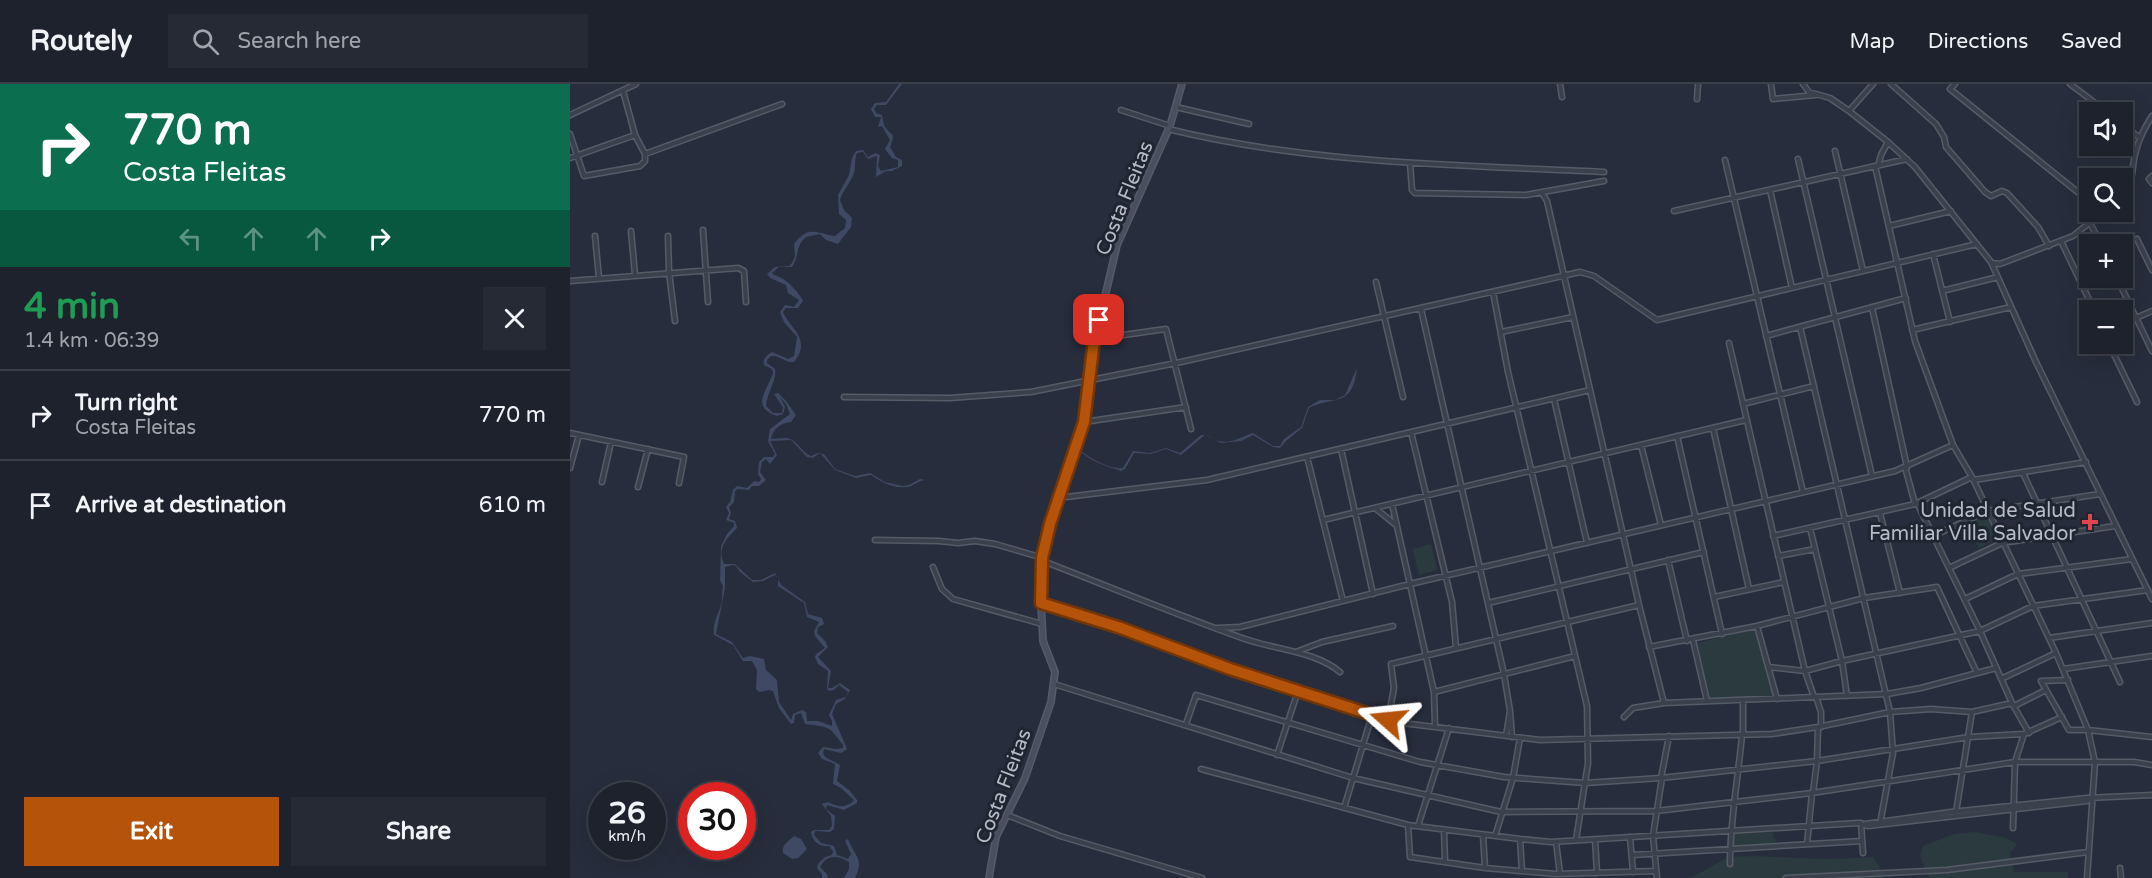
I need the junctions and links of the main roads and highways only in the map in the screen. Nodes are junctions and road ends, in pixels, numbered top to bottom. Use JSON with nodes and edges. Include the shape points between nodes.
{"nodes":[{"id":1,"x":1180,"y":85,"type":"edge"},
{"id":2,"x":989,"y":878,"type":"edge"}],
"edges":[{"from":1,"to":2,"type":"main road","name":"Costa Fleitas","via":[[1169,128],[1120,237],[1095,339],[1084,422],[1042,560],[1044,645],[1054,666],[1051,702],[1025,778],[994,846]]}]}
